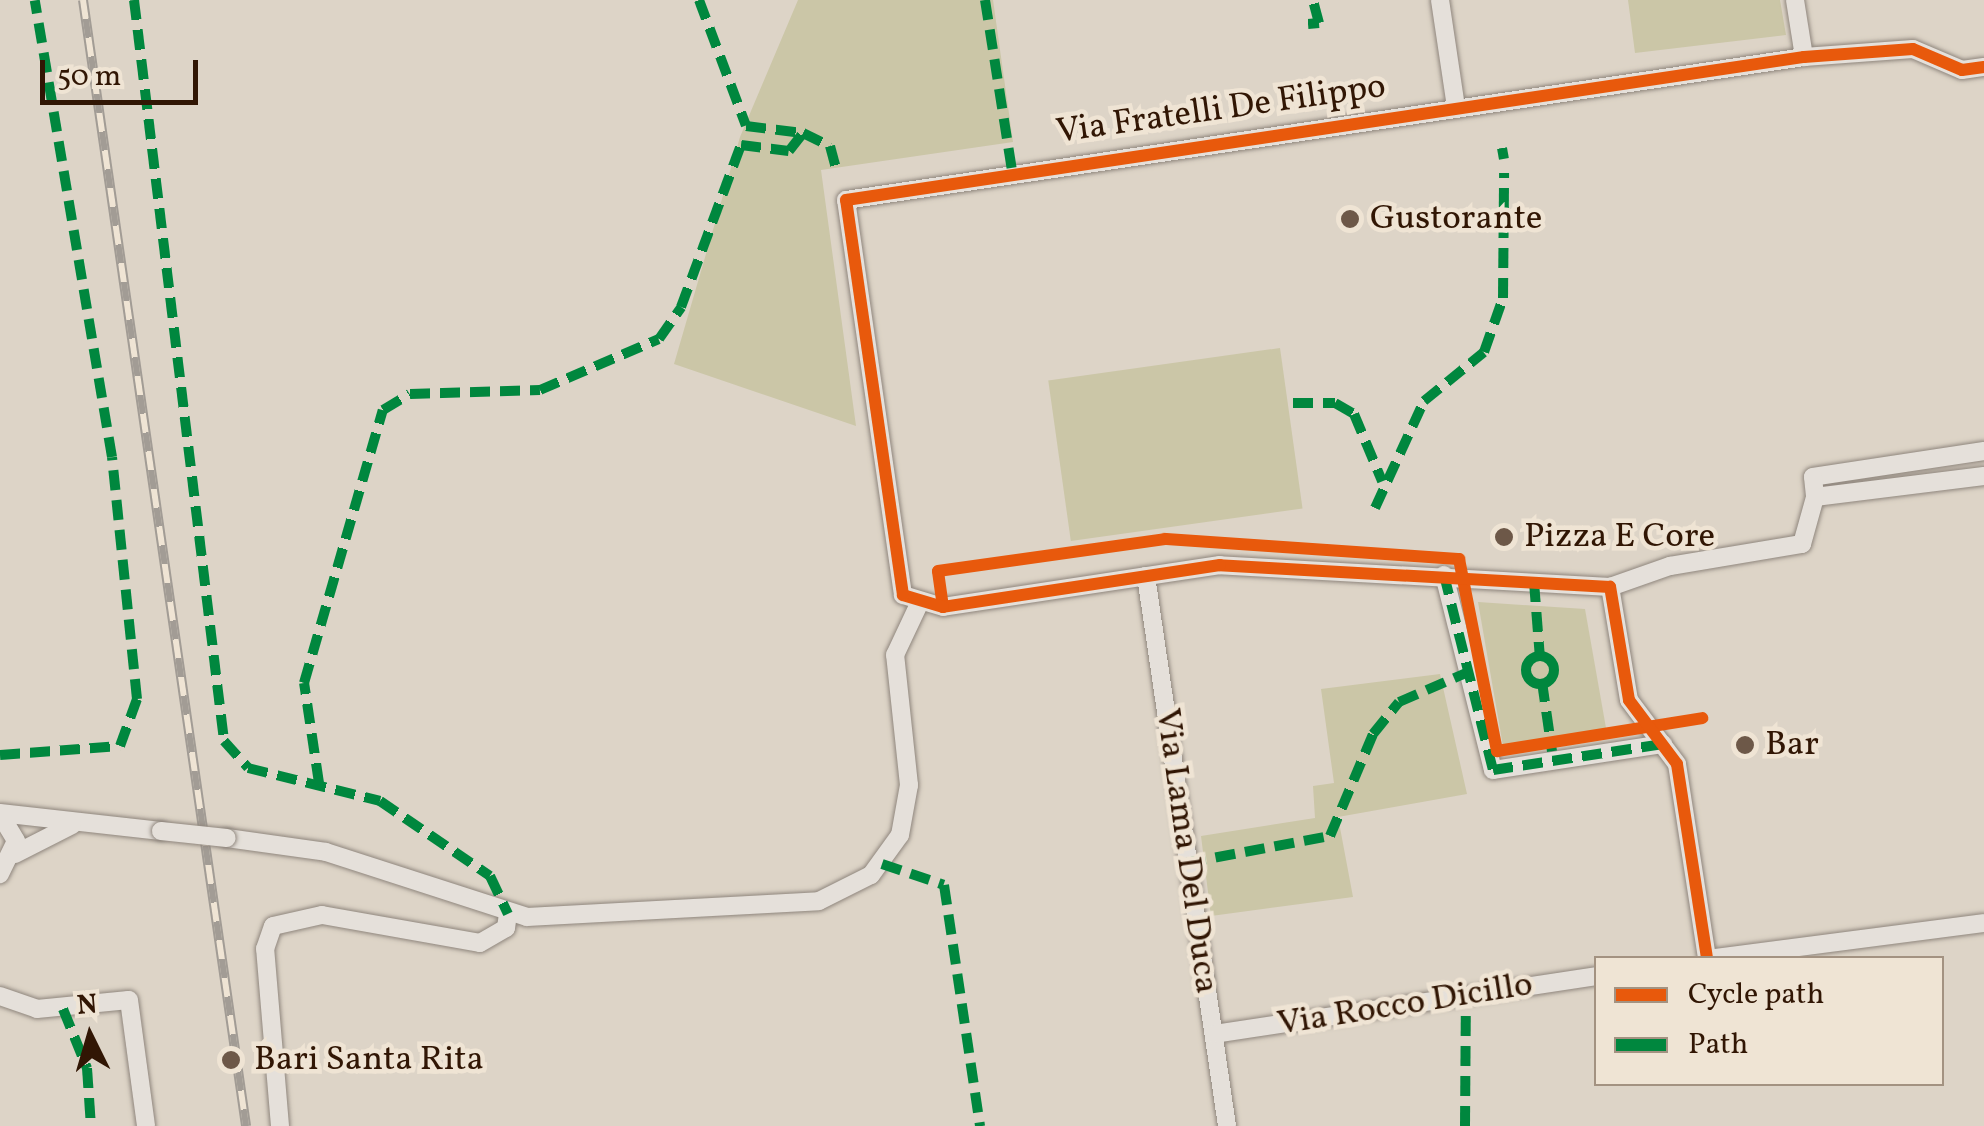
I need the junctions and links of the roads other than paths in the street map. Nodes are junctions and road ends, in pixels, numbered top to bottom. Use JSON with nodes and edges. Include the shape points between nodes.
{"nodes":[{"id":1,"x":1440,"y":0,"type":"edge"},
{"id":2,"x":1795,"y":0,"type":"edge"},
{"id":3,"x":1804,"y":56,"type":"junction"},
{"id":4,"x":1984,"y":67,"type":"edge"},
{"id":5,"x":1456,"y":108,"type":"junction"},
{"id":6,"x":1984,"y":451,"type":"edge"},
{"id":7,"x":1984,"y":476,"type":"edge"},
{"id":8,"x":1815,"y":497,"type":"junction"},
{"id":9,"x":1444,"y":575,"type":"junction"},
{"id":10,"x":1146,"y":576,"type":"junction"},
{"id":11,"x":1610,"y":587,"type":"junction"},
{"id":12,"x":919,"y":604,"type":"junction"},
{"id":13,"x":1663,"y":744,"type":"junction"},
{"id":14,"x":0,"y":814,"type":"edge"},
{"id":15,"x":94,"y":823,"type":"junction"},
{"id":16,"x":15,"y":854,"type":"junction"},
{"id":17,"x":0,"y":874,"type":"edge"},
{"id":18,"x":508,"y":914,"type":"junction"},
{"id":19,"x":1984,"y":923,"type":"edge"},
{"id":20,"x":1707,"y":956,"type":"edge"},
{"id":21,"x":1730,"y":956,"type":"edge"},
{"id":22,"x":1594,"y":976,"type":"edge"},
{"id":23,"x":0,"y":996,"type":"edge"},
{"id":24,"x":1214,"y":1034,"type":"junction"},
{"id":25,"x":146,"y":1126,"type":"edge"},
{"id":26,"x":280,"y":1126,"type":"edge"},
{"id":27,"x":1228,"y":1126,"type":"edge"}],
"edges":[{"from":1,"to":5,"type":"street"},
{"from":2,"to":3,"type":"street"},
{"from":3,"to":4,"type":"street","name":"Via Fratelli De Filippo","via":[[1913,49],[1962,70]]},
{"from":3,"to":5,"type":"street","name":"Via Fratelli De Filippo"},
{"from":5,"to":12,"type":"street","name":"Via Fratelli De Filippo","via":[[846,200],[896,582]]},
{"from":6,"to":8,"type":"street","via":[[1813,477]]},
{"from":7,"to":8,"type":"street"},
{"from":8,"to":11,"type":"street","via":[[1802,544],[1670,566]]},
{"from":9,"to":10,"type":"street","via":[[1220,566]]},
{"from":9,"to":11,"type":"street"},
{"from":9,"to":13,"type":"street","via":[[1493,770]]},
{"from":10,"to":12,"type":"street"},
{"from":10,"to":24,"type":"street","name":"Via Lama Del Duca"},
{"from":11,"to":13,"type":"street","via":[[1628,700]]},
{"from":12,"to":18,"type":"street","via":[[894,665],[908,810],[871,875],[818,901],[773,908]]},
{"from":13,"to":20,"type":"street","via":[[1684,797]]},
{"from":14,"to":15,"type":"street"},
{"from":14,"to":16,"type":"street"},
{"from":15,"to":16,"type":"street","via":[[41,834]]},
{"from":15,"to":18,"type":"street","bridge":true,"via":[[326,852]]},
{"from":16,"to":17,"type":"street"},
{"from":18,"to":26,"type":"street","via":[[506,928],[480,943],[322,915],[273,926],[265,949]]},
{"from":19,"to":21,"type":"street"},
{"from":22,"to":24,"type":"street","name":"Via Rocco Dicillo"},
{"from":23,"to":25,"type":"street","via":[[38,1009],[130,1000]]},
{"from":24,"to":27,"type":"street","name":"Via Lama Del Duca"}]}
